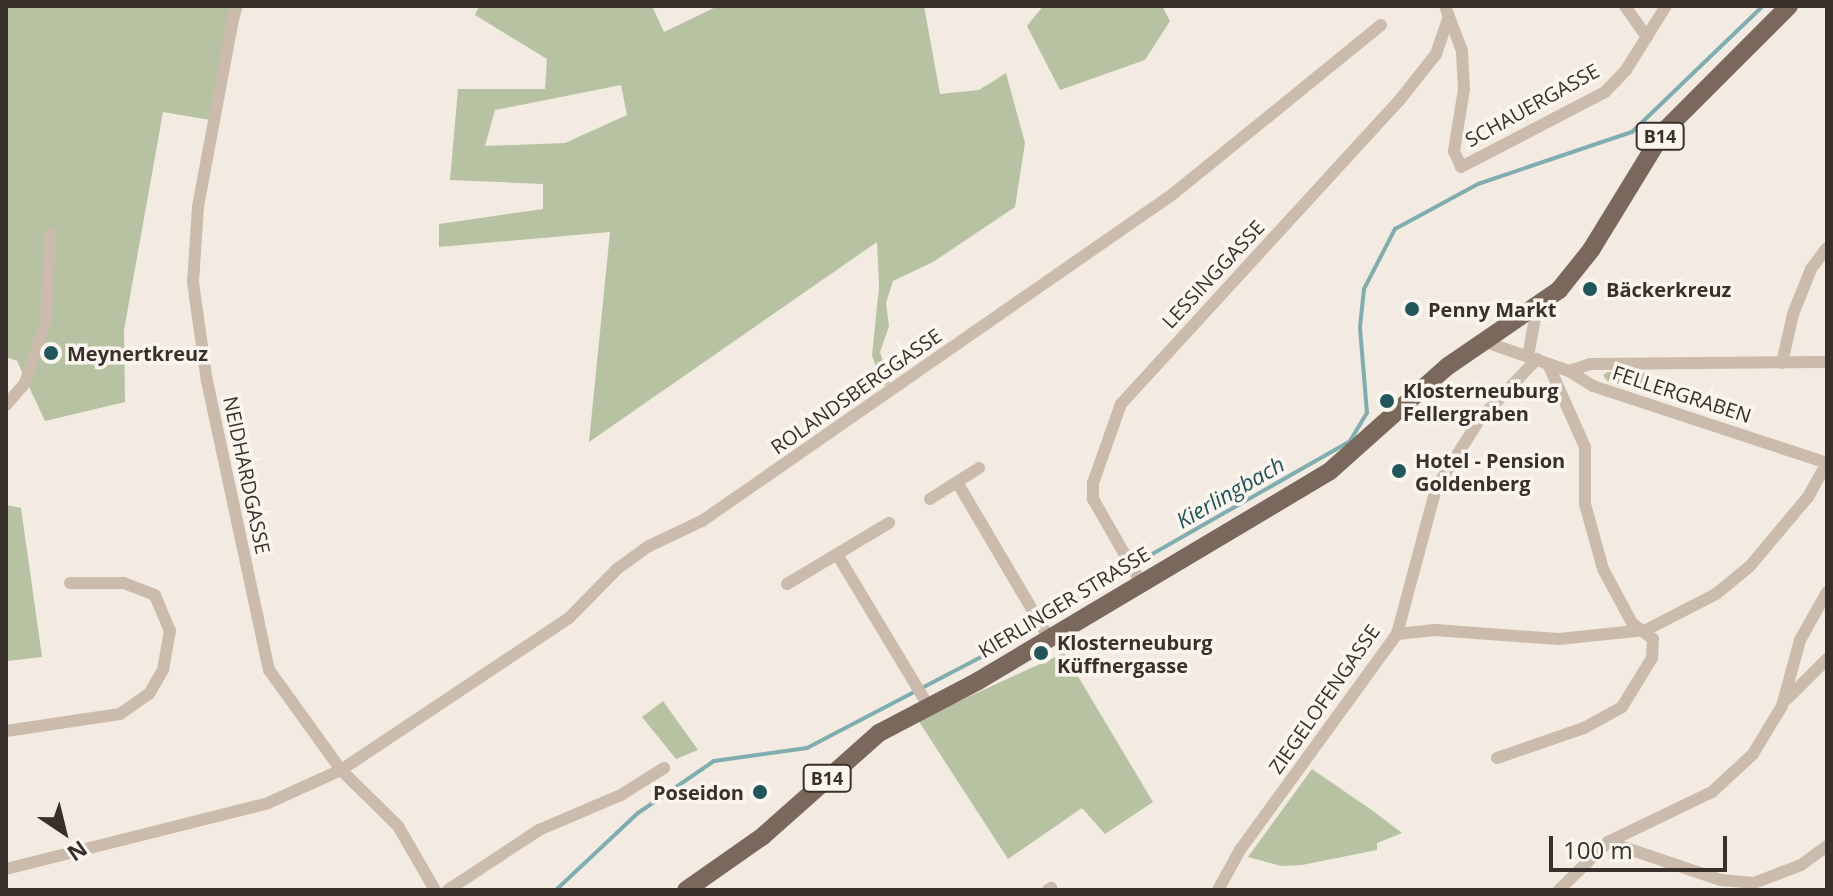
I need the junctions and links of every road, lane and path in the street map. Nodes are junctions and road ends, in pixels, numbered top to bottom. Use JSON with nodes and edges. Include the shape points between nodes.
{"nodes":[{"id":1,"x":1625,"y":6,"type":"edge"},
{"id":2,"x":1666,"y":6,"type":"edge"},
{"id":3,"x":1789,"y":6,"type":"edge"},
{"id":4,"x":1447,"y":11,"type":"edge"},
{"id":5,"x":234,"y":14,"type":"dead end"},
{"id":6,"x":1381,"y":25,"type":"dead end"},
{"id":7,"x":1647,"y":37,"type":"junction"},
{"id":8,"x":50,"y":234,"type":"dead end"},
{"id":9,"x":1827,"y":248,"type":"edge"},
{"id":10,"x":1537,"y":307,"type":"junction"},
{"id":11,"x":1483,"y":341,"type":"junction"},
{"id":12,"x":1538,"y":360,"type":"junction"},
{"id":13,"x":1827,"y":362,"type":"edge"},
{"id":14,"x":1782,"y":363,"type":"junction"},
{"id":15,"x":1569,"y":371,"type":"junction"},
{"id":16,"x":6,"y":405,"type":"edge"},
{"id":17,"x":1827,"y":463,"type":"edge"},
{"id":18,"x":979,"y":468,"type":"dead end"},
{"id":19,"x":957,"y":482,"type":"junction"},
{"id":20,"x":930,"y":499,"type":"dead end"},
{"id":21,"x":889,"y":523,"type":"dead end"},
{"id":22,"x":838,"y":556,"type":"junction"},
{"id":23,"x":1134,"y":572,"type":"junction"},
{"id":24,"x":70,"y":583,"type":"dead end"},
{"id":25,"x":787,"y":584,"type":"dead end"},
{"id":26,"x":1827,"y":592,"type":"edge"},
{"id":27,"x":1044,"y":630,"type":"junction"},
{"id":28,"x":1646,"y":630,"type":"junction"},
{"id":29,"x":1397,"y":634,"type":"junction"},
{"id":30,"x":1827,"y":659,"type":"edge"},
{"id":31,"x":926,"y":702,"type":"junction"},
{"id":32,"x":1782,"y":706,"type":"junction"},
{"id":33,"x":6,"y":731,"type":"edge"},
{"id":34,"x":1497,"y":758,"type":"dead end"},
{"id":35,"x":664,"y":768,"type":"dead end"},
{"id":36,"x":341,"y":770,"type":"junction"},
{"id":37,"x":1608,"y":842,"type":"junction"},
{"id":38,"x":1827,"y":846,"type":"edge"},
{"id":39,"x":6,"y":869,"type":"edge"},
{"id":40,"x":435,"y":890,"type":"edge"},
{"id":41,"x":448,"y":890,"type":"edge"},
{"id":42,"x":686,"y":890,"type":"edge"},
{"id":43,"x":1218,"y":890,"type":"edge"},
{"id":44,"x":1559,"y":890,"type":"edge"}],
"edges":[{"from":1,"to":7,"type":"street"},
{"from":2,"to":7,"type":"street","name":"SCHAUERGASSE"},
{"from":3,"to":10,"type":"main road","name":"KIERLINGER STRASSE","number":"B14","via":[[1758,31],[1664,131],[1591,250],[1559,290]]},
{"from":4,"to":7,"type":"street","name":"SCHAUERGASSE","via":[[1463,64],[1454,151],[1461,167],[1605,92]]},
{"from":4,"to":23,"type":"street","name":"LESSINGGASSE","via":[[1436,54],[1398,102],[1121,404],[1093,483],[1093,499]]},
{"from":5,"to":36,"type":"street","name":"NEIDHARDGASSE","via":[[198,207],[193,282],[203,353],[269,670]]},
{"from":6,"to":36,"type":"street","name":"ROLANDSBERGGASSE","via":[[1173,194],[702,521],[649,546],[617,569],[569,618]]},
{"from":8,"to":16,"type":"street","via":[[46,321],[25,383]]},
{"from":9,"to":14,"type":"street","via":[[1798,303]]},
{"from":10,"to":11,"type":"main road","name":"KIERLINGER STRASSE","number":"B14"},
{"from":10,"to":12,"type":"street"},
{"from":11,"to":12,"type":"street","name":"FELLERGRABEN"},
{"from":11,"to":23,"type":"main road","name":"KIERLINGER STRASSE","number":"B14","via":[[1428,382],[1330,471]]},
{"from":12,"to":15,"type":"street","name":"FELLERGRABEN"},
{"from":12,"to":28,"type":"street","via":[[1585,447],[1585,504],[1603,569],[1632,623]]},
{"from":12,"to":29,"type":"street","name":"ZIEGELOFENGASSE","via":[[1480,419],[1436,488]]},
{"from":13,"to":14,"type":"street"},
{"from":14,"to":15,"type":"street","via":[[1591,364]]},
{"from":15,"to":17,"type":"street","name":"FELLERGRABEN","via":[[1593,386]]},
{"from":17,"to":28,"type":"street","via":[[1808,497],[1750,566],[1716,594]]},
{"from":18,"to":19,"type":"street"},
{"from":19,"to":20,"type":"street"},
{"from":19,"to":27,"type":"street"},
{"from":21,"to":22,"type":"street"},
{"from":22,"to":25,"type":"street"},
{"from":22,"to":31,"type":"street"},
{"from":23,"to":27,"type":"main road","name":"KIERLINGER STRASSE","number":"B14"},
{"from":24,"to":33,"type":"street","via":[[123,583],[155,595],[170,631],[163,670],[149,694],[120,714]]},
{"from":26,"to":32,"type":"street","via":[[1800,640]]},
{"from":27,"to":31,"type":"main road","name":"KIERLINGER STRASSE","number":"B14"},
{"from":28,"to":29,"type":"street","via":[[1575,639],[1435,630]]},
{"from":28,"to":34,"type":"street","via":[[1653,639],[1652,658],[1642,682],[1622,707],[1584,728]]},
{"from":29,"to":43,"type":"street","name":"ZIEGELOFENGASSE","via":[[1240,850]]},
{"from":30,"to":32,"type":"street"},
{"from":31,"to":42,"type":"main road","name":"KIERLINGER STRASSE","number":"B14","via":[[879,733],[730,863]]},
{"from":32,"to":37,"type":"street","via":[[1753,754],[1712,792]]},
{"from":35,"to":41,"type":"street","via":[[621,795],[539,830]]},
{"from":36,"to":39,"type":"street","name":"ROLANDSBERGGASSE","via":[[268,803]]},
{"from":36,"to":40,"type":"street","name":"NEIDHARDGASSE","via":[[398,826]]},
{"from":37,"to":38,"type":"street","via":[[1721,880],[1754,883],[1801,865]]},
{"from":37,"to":44,"type":"street"}]}
